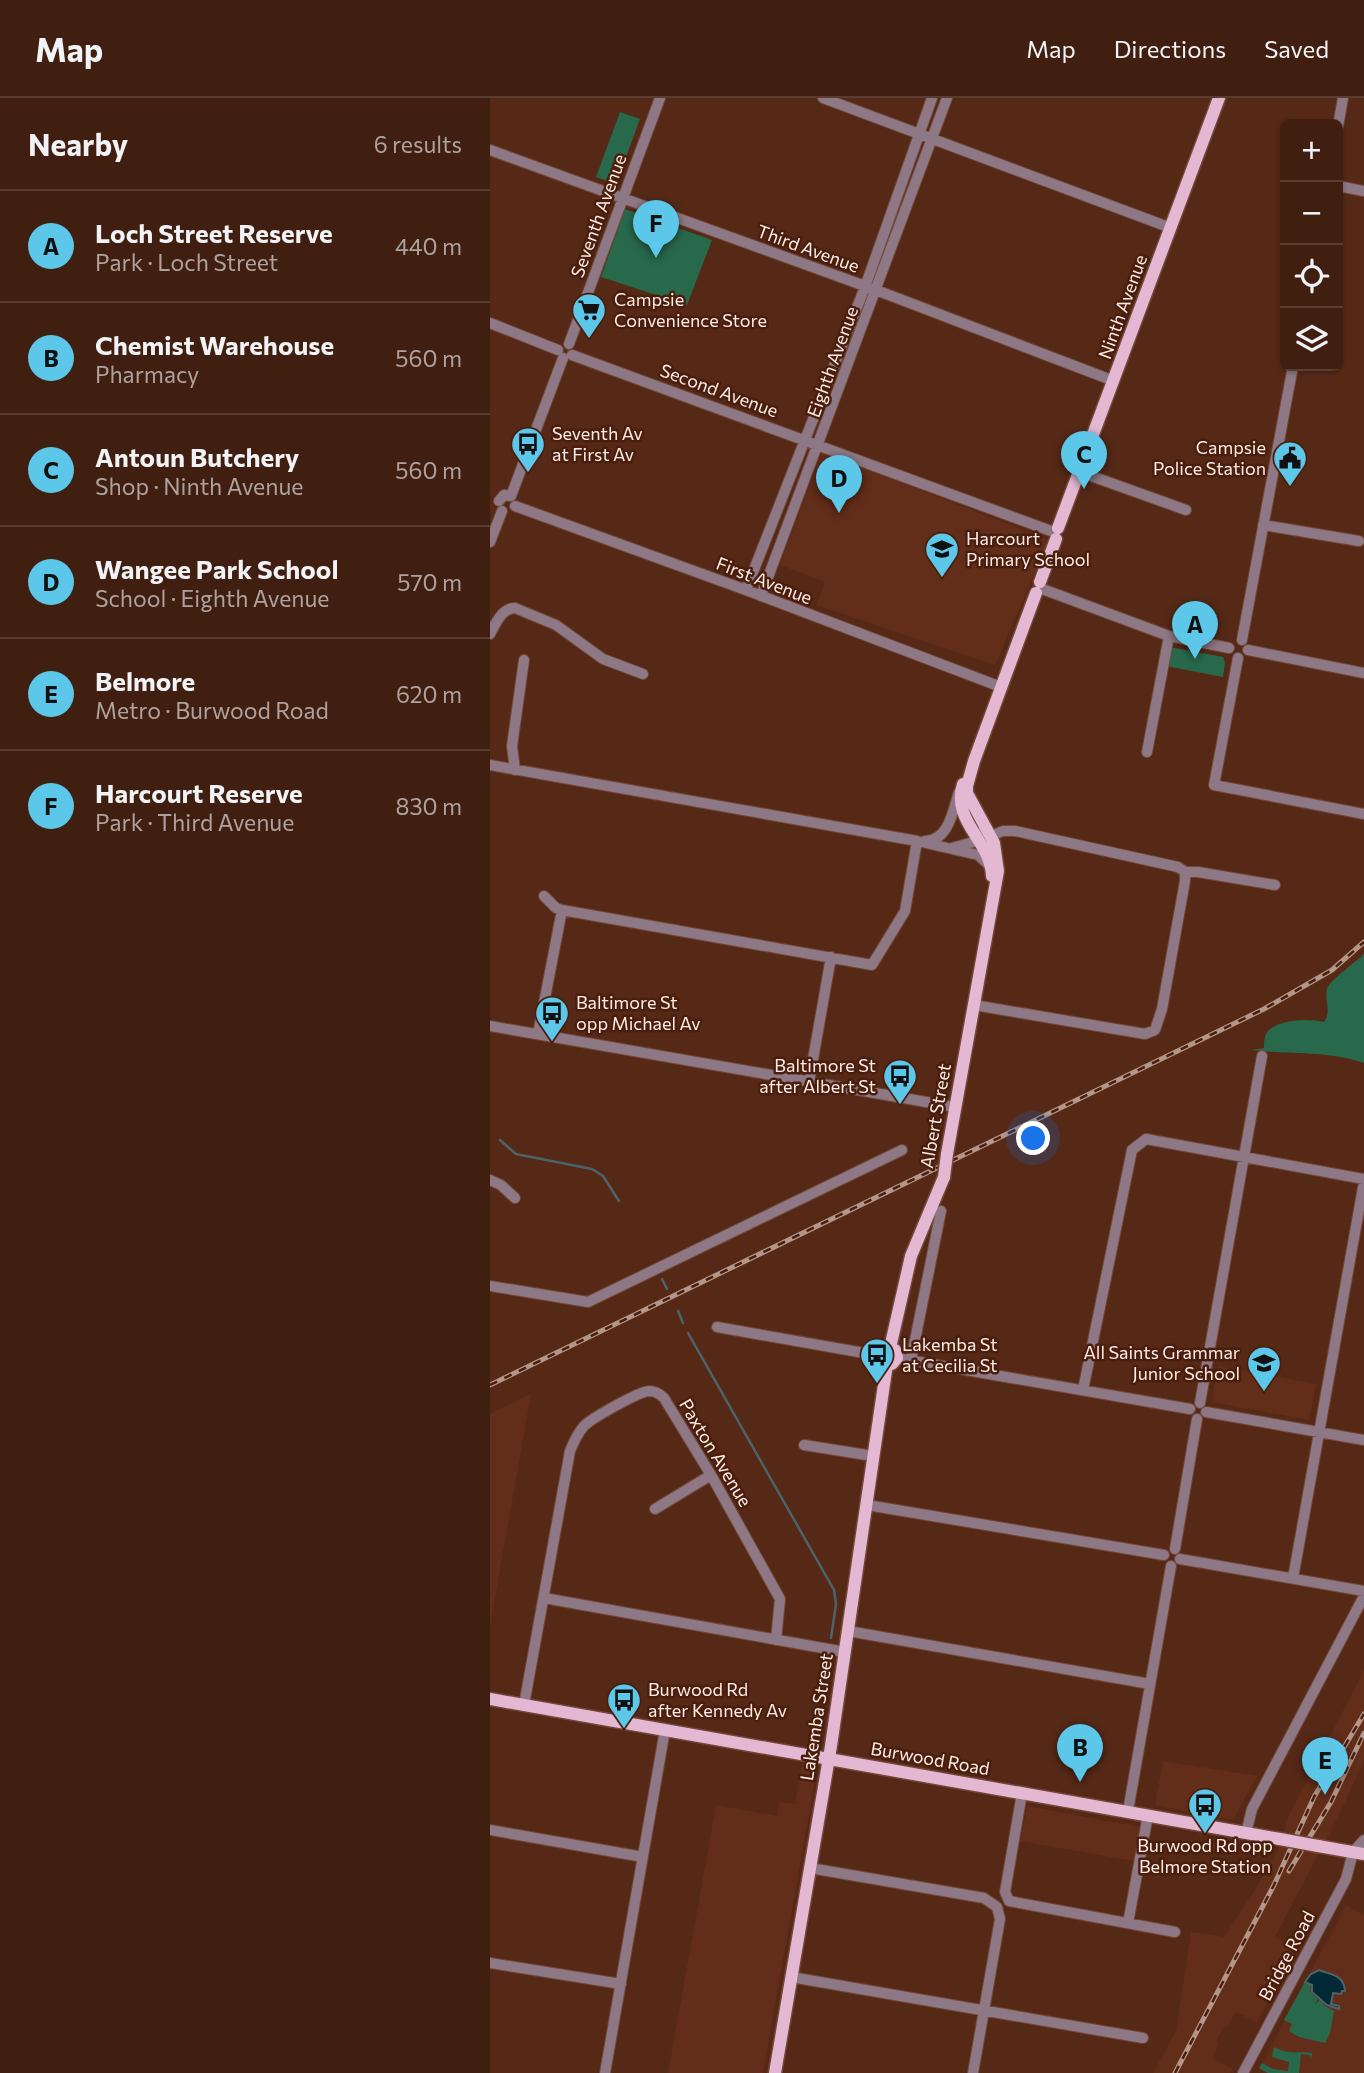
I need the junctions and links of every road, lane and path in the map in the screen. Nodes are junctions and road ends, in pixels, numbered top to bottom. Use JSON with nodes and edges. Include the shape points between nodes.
{"nodes":[{"id":1,"x":660,"y":98,"type":"edge"},
{"id":2,"x":824,"y":98,"type":"edge"},
{"id":3,"x":932,"y":98,"type":"edge"},
{"id":4,"x":947,"y":98,"type":"edge"},
{"id":5,"x":1219,"y":98,"type":"edge"},
{"id":6,"x":1343,"y":98,"type":"edge"},
{"id":7,"x":1339,"y":119,"type":"edge"},
{"id":8,"x":920,"y":133,"type":"junction"},
{"id":9,"x":932,"y":137,"type":"junction"},
{"id":10,"x":490,"y":150,"type":"edge"},
{"id":11,"x":1343,"y":187,"type":"edge"},
{"id":12,"x":1364,"y":191,"type":"edge"},
{"id":13,"x":623,"y":198,"type":"junction"},
{"id":14,"x":1171,"y":228,"type":"junction"},
{"id":15,"x":865,"y":286,"type":"junction"},
{"id":16,"x":876,"y":290,"type":"junction"},
{"id":17,"x":490,"y":323,"type":"edge"},
{"id":18,"x":565,"y":352,"type":"junction"},
{"id":19,"x":1292,"y":371,"type":"edge"},
{"id":20,"x":1114,"y":381,"type":"junction"},
{"id":21,"x":804,"y":440,"type":"junction"},
{"id":22,"x":819,"y":445,"type":"junction"},
{"id":23,"x":1080,"y":471,"type":"junction"},
{"id":24,"x":513,"y":501,"type":"junction"},
{"id":25,"x":497,"y":503,"type":"edge"},
{"id":26,"x":1186,"y":510,"type":"dead end"},
{"id":27,"x":1263,"y":525,"type":"junction"},
{"id":28,"x":1055,"y":533,"type":"junction"},
{"id":29,"x":1359,"y":541,"type":"dead end"},
{"id":30,"x":490,"y":542,"type":"edge"},
{"id":31,"x":1040,"y":588,"type":"junction"},
{"id":32,"x":746,"y":590,"type":"junction"},
{"id":33,"x":761,"y":596,"type":"junction"},
{"id":34,"x":490,"y":634,"type":"edge"},
{"id":35,"x":1169,"y":636,"type":"junction"},
{"id":36,"x":1242,"y":640,"type":"junction"},
{"id":37,"x":1229,"y":648,"type":"junction"},
{"id":38,"x":1248,"y":650,"type":"junction"},
{"id":39,"x":1238,"y":658,"type":"junction"},
{"id":40,"x":524,"y":660,"type":"dead end"},
{"id":41,"x":1364,"y":673,"type":"edge"},
{"id":42,"x":643,"y":674,"type":"dead end"},
{"id":43,"x":1001,"y":687,"type":"junction"},
{"id":44,"x":1147,"y":752,"type":"dead end"},
{"id":45,"x":974,"y":761,"type":"junction"},
{"id":46,"x":490,"y":765,"type":"edge"},
{"id":47,"x":515,"y":770,"type":"junction"},
{"id":48,"x":961,"y":786,"type":"junction"},
{"id":49,"x":973,"y":805,"type":"junction"},
{"id":50,"x":1364,"y":814,"type":"edge"},
{"id":51,"x":991,"y":836,"type":"junction"},
{"id":52,"x":977,"y":839,"type":"junction"},
{"id":53,"x":918,"y":841,"type":"junction"},
{"id":54,"x":949,"y":849,"type":"junction"},
{"id":55,"x":992,"y":872,"type":"junction"},
{"id":56,"x":1185,"y":872,"type":"junction"},
{"id":57,"x":1275,"y":886,"type":"dead end"},
{"id":58,"x":544,"y":896,"type":"dead end"},
{"id":59,"x":562,"y":910,"type":"junction"},
{"id":60,"x":988,"y":925,"type":"junction"},
{"id":61,"x":831,"y":957,"type":"junction"},
{"id":62,"x":974,"y":1005,"type":"junction"},
{"id":63,"x":490,"y":1026,"type":"edge"},
{"id":64,"x":538,"y":1034,"type":"junction"},
{"id":65,"x":1262,"y":1056,"type":"dead end"},
{"id":66,"x":809,"y":1082,"type":"junction"},
{"id":67,"x":955,"y":1107,"type":"junction"},
{"id":68,"x":902,"y":1150,"type":"dead end"},
{"id":69,"x":1244,"y":1158,"type":"junction"},
{"id":70,"x":490,"y":1180,"type":"edge"},
{"id":71,"x":1364,"y":1181,"type":"edge"},
{"id":72,"x":514,"y":1198,"type":"dead end"},
{"id":73,"x":941,"y":1211,"type":"dead end"},
{"id":74,"x":490,"y":1286,"type":"edge"},
{"id":75,"x":501,"y":1288,"type":"junction"},
{"id":76,"x":490,"y":1294,"type":"edge"},
{"id":77,"x":717,"y":1326,"type":"dead end"},
{"id":78,"x":889,"y":1356,"type":"junction"},
{"id":79,"x":911,"y":1360,"type":"junction"},
{"id":80,"x":1083,"y":1391,"type":"junction"},
{"id":81,"x":1203,"y":1407,"type":"junction"},
{"id":82,"x":1190,"y":1409,"type":"junction"},
{"id":83,"x":1197,"y":1419,"type":"junction"},
{"id":84,"x":1319,"y":1432,"type":"junction"},
{"id":85,"x":1364,"y":1440,"type":"edge"},
{"id":86,"x":804,"y":1445,"type":"dead end"},
{"id":87,"x":873,"y":1456,"type":"junction"},
{"id":88,"x":711,"y":1475,"type":"junction"},
{"id":89,"x":867,"y":1505,"type":"junction"},
{"id":90,"x":655,"y":1509,"type":"dead end"},
{"id":91,"x":1178,"y":1554,"type":"junction"},
{"id":92,"x":1164,"y":1555,"type":"junction"},
{"id":93,"x":1171,"y":1566,"type":"junction"},
{"id":94,"x":1293,"y":1578,"type":"junction"},
{"id":95,"x":1364,"y":1594,"type":"edge"},
{"id":96,"x":544,"y":1598,"type":"junction"},
{"id":97,"x":848,"y":1631,"type":"junction"},
{"id":98,"x":776,"y":1640,"type":"junction"},
{"id":99,"x":845,"y":1652,"type":"junction"},
{"id":100,"x":1150,"y":1684,"type":"junction"},
{"id":101,"x":490,"y":1699,"type":"edge"},
{"id":102,"x":524,"y":1705,"type":"junction"},
{"id":103,"x":665,"y":1730,"type":"junction"},
{"id":104,"x":829,"y":1759,"type":"junction"},
{"id":105,"x":1023,"y":1793,"type":"junction"},
{"id":106,"x":1128,"y":1811,"type":"junction"},
{"id":107,"x":1148,"y":1815,"type":"junction"},
{"id":108,"x":490,"y":1830,"type":"edge"},
{"id":109,"x":1246,"y":1833,"type":"junction"},
{"id":110,"x":1364,"y":1840,"type":"edge"},
{"id":111,"x":1359,"y":1853,"type":"edge"},
{"id":112,"x":643,"y":1857,"type":"junction"},
{"id":113,"x":810,"y":1868,"type":"junction"},
{"id":114,"x":1128,"y":1923,"type":"junction"},
{"id":115,"x":1175,"y":1932,"type":"dead end"},
{"id":116,"x":490,"y":1962,"type":"edge"},
{"id":117,"x":791,"y":1977,"type":"junction"},
{"id":118,"x":621,"y":1984,"type":"junction"},
{"id":119,"x":984,"y":2010,"type":"junction"},
{"id":120,"x":1143,"y":2038,"type":"dead end"},
{"id":121,"x":605,"y":2073,"type":"edge"},
{"id":122,"x":775,"y":2073,"type":"edge"},
{"id":123,"x":973,"y":2073,"type":"edge"},
{"id":124,"x":1243,"y":2073,"type":"edge"}],
"edges":[{"from":1,"to":13,"type":"street","name":"Seventh Avenue"},
{"from":2,"to":8,"type":"street"},
{"from":3,"to":8,"type":"street","name":"Eighth Avenue"},
{"from":4,"to":9,"type":"street","name":"Eighth Avenue"},
{"from":5,"to":14,"type":"main road","name":"Ninth Avenue"},
{"from":6,"to":7,"type":"street"},
{"from":8,"to":9,"type":"street"},
{"from":8,"to":15,"type":"street","name":"Eighth Avenue"},
{"from":9,"to":14,"type":"street"},
{"from":9,"to":16,"type":"street","name":"Eighth Avenue"},
{"from":10,"to":13,"type":"street","name":"Third Avenue"},
{"from":11,"to":12,"type":"street"},
{"from":13,"to":15,"type":"street","name":"Third Avenue"},
{"from":13,"to":18,"type":"street","name":"Seventh Avenue"},
{"from":14,"to":20,"type":"main road","name":"Ninth Avenue"},
{"from":15,"to":16,"type":"street","name":"Third Avenue"},
{"from":15,"to":21,"type":"street","name":"Eighth Avenue"},
{"from":16,"to":20,"type":"street","name":"Third Avenue"},
{"from":16,"to":22,"type":"street","name":"Eighth Avenue"},
{"from":17,"to":18,"type":"street","name":"Second Avenue"},
{"from":18,"to":21,"type":"street","name":"Second Avenue"},
{"from":18,"to":24,"type":"street","name":"Seventh Avenue"},
{"from":19,"to":27,"type":"street"},
{"from":20,"to":23,"type":"main road","name":"Ninth Avenue"},
{"from":21,"to":22,"type":"street","name":"Second Avenue"},
{"from":21,"to":32,"type":"street","name":"Eighth Avenue"},
{"from":22,"to":28,"type":"street","name":"Second Avenue"},
{"from":22,"to":33,"type":"street","name":"Eighth Avenue"},
{"from":23,"to":26,"type":"street"},
{"from":23,"to":28,"type":"main road","name":"Ninth Avenue"},
{"from":24,"to":25,"type":"street","via":[[510,511]]},
{"from":24,"to":32,"type":"street","name":"First Avenue"},
{"from":25,"to":30,"type":"street"},
{"from":27,"to":29,"type":"street"},
{"from":27,"to":36,"type":"street"},
{"from":28,"to":31,"type":"main road","name":"Ninth Avenue"},
{"from":31,"to":35,"type":"street"},
{"from":31,"to":43,"type":"main road","name":"Ninth Avenue"},
{"from":32,"to":33,"type":"street","name":"First Avenue"},
{"from":33,"to":43,"type":"street","name":"First Avenue"},
{"from":34,"to":42,"type":"street","via":[[504,612],[515,608],[556,625],[603,659]]},
{"from":35,"to":37,"type":"street"},
{"from":35,"to":44,"type":"street"},
{"from":36,"to":37,"type":"street"},
{"from":36,"to":38,"type":"street"},
{"from":37,"to":39,"type":"street"},
{"from":38,"to":39,"type":"street"},
{"from":38,"to":41,"type":"street"},
{"from":39,"to":50,"type":"street","via":[[1214,785]]},
{"from":40,"to":47,"type":"street","via":[[512,746]]},
{"from":43,"to":45,"type":"main road","name":"Ninth Avenue"},
{"from":45,"to":48,"type":"main road"},
{"from":45,"to":49,"type":"main road","name":"Albert Street","via":[[967,786]]},
{"from":46,"to":47,"type":"street"},
{"from":47,"to":53,"type":"street"},
{"from":48,"to":52,"type":"main road","name":"Albert Street","via":[[963,814]]},
{"from":48,"to":53,"type":"street","via":[[944,832],[934,840]]},
{"from":49,"to":51,"type":"main road","name":"Albert Street"},
{"from":49,"to":52,"type":"street","via":[[981,830]]},
{"from":51,"to":56,"type":"street","via":[[1011,830]]},
{"from":51,"to":60,"type":"main road","name":"Albert Street","via":[[998,864]]},
{"from":52,"to":54,"type":"street"},
{"from":52,"to":55,"type":"main road","name":"Albert Street"},
{"from":53,"to":54,"type":"street"},
{"from":53,"to":61,"type":"street","via":[[905,911],[872,965]]},
{"from":54,"to":55,"type":"street","via":[[982,857]]},
{"from":55,"to":60,"type":"main road","name":"Albert Street"},
{"from":56,"to":57,"type":"street"},
{"from":56,"to":62,"type":"street","via":[[1155,1030],[1144,1034]]},
{"from":58,"to":59,"type":"street"},
{"from":59,"to":61,"type":"street"},
{"from":59,"to":64,"type":"street"},
{"from":60,"to":62,"type":"main road","name":"Albert Street"},
{"from":61,"to":66,"type":"street"},
{"from":62,"to":67,"type":"main road","name":"Albert Street"},
{"from":63,"to":64,"type":"street"},
{"from":64,"to":66,"type":"street"},
{"from":65,"to":69,"type":"street"},
{"from":66,"to":67,"type":"street"},
{"from":67,"to":78,"type":"main road","name":"Albert Street","bridge":true,"via":[[944,1177],[911,1256]]},
{"from":68,"to":75,"type":"street","via":[[589,1302]]},
{"from":69,"to":71,"type":"street"},
{"from":69,"to":80,"type":"street","via":[[1146,1139],[1132,1150]]},
{"from":69,"to":81,"type":"street"},
{"from":70,"to":72,"type":"street"},
{"from":71,"to":84,"type":"street"},
{"from":73,"to":79,"type":"street"},
{"from":74,"to":75,"type":"street"},
{"from":75,"to":76,"type":"street"},
{"from":77,"to":78,"type":"street"},
{"from":78,"to":79,"type":"street"},
{"from":78,"to":87,"type":"main road","name":"Lakemba Street"},
{"from":79,"to":80,"type":"street"},
{"from":80,"to":82,"type":"street"},
{"from":81,"to":82,"type":"street","via":[[1193,1404]]},
{"from":81,"to":83,"type":"street","via":[[1202,1418]]},
{"from":81,"to":84,"type":"street"},
{"from":82,"to":83,"type":"street"},
{"from":83,"to":91,"type":"street"},
{"from":84,"to":85,"type":"street"},
{"from":84,"to":94,"type":"street"},
{"from":86,"to":87,"type":"street"},
{"from":87,"to":89,"type":"main road","name":"Lakemba Street"},
{"from":88,"to":90,"type":"street"},
{"from":88,"to":96,"type":"street","name":"Paxton Avenue","via":[[660,1394],[648,1391],[593,1419],[577,1434],[570,1451]]},
{"from":88,"to":98,"type":"street","name":"Paxton Avenue","via":[[780,1599]]},
{"from":89,"to":92,"type":"street"},
{"from":89,"to":97,"type":"main road","name":"Lakemba Street"},
{"from":91,"to":92,"type":"street","via":[[1169,1550]]},
{"from":91,"to":93,"type":"street","via":[[1176,1565]]},
{"from":91,"to":94,"type":"street"},
{"from":92,"to":93,"type":"street"},
{"from":93,"to":100,"type":"street"},
{"from":94,"to":95,"type":"street"},
{"from":95,"to":109,"type":"street","via":[[1252,1809]]},
{"from":96,"to":98,"type":"street"},
{"from":96,"to":102,"type":"street","name":"Paxton Avenue"},
{"from":97,"to":99,"type":"main road","name":"Lakemba Street"},
{"from":97,"to":100,"type":"street"},
{"from":98,"to":99,"type":"street"},
{"from":99,"to":104,"type":"main road","name":"Lakemba Street"},
{"from":100,"to":106,"type":"street"},
{"from":101,"to":102,"type":"main road","name":"Burwood Road"},
{"from":102,"to":103,"type":"main road","name":"Burwood Road"},
{"from":103,"to":104,"type":"main road","name":"Burwood Road"},
{"from":103,"to":112,"type":"street"},
{"from":104,"to":105,"type":"main road","name":"Burwood Road"},
{"from":104,"to":113,"type":"main road","name":"Lakemba Street"},
{"from":105,"to":106,"type":"main road","name":"Burwood Road"},
{"from":105,"to":114,"type":"street","via":[[1007,1899]]},
{"from":106,"to":107,"type":"main road","name":"Burwood Road"},
{"from":107,"to":109,"type":"main road","name":"Burwood Road"},
{"from":107,"to":114,"type":"street"},
{"from":108,"to":112,"type":"street"},
{"from":109,"to":111,"type":"main road","name":"Burwood Road","bridge":true},
{"from":110,"to":111,"type":"street"},
{"from":111,"to":124,"type":"street","name":"Bridge Road"},
{"from":112,"to":118,"type":"street"},
{"from":113,"to":117,"type":"main road","name":"Lakemba Street"},
{"from":113,"to":119,"type":"street","via":[[984,1898],[997,1907],[1000,1919]]},
{"from":114,"to":115,"type":"street"},
{"from":116,"to":118,"type":"street"},
{"from":117,"to":119,"type":"street"},
{"from":117,"to":122,"type":"main road","name":"Lakemba Street"},
{"from":118,"to":121,"type":"street"},
{"from":119,"to":120,"type":"street"},
{"from":119,"to":123,"type":"street"}]}
